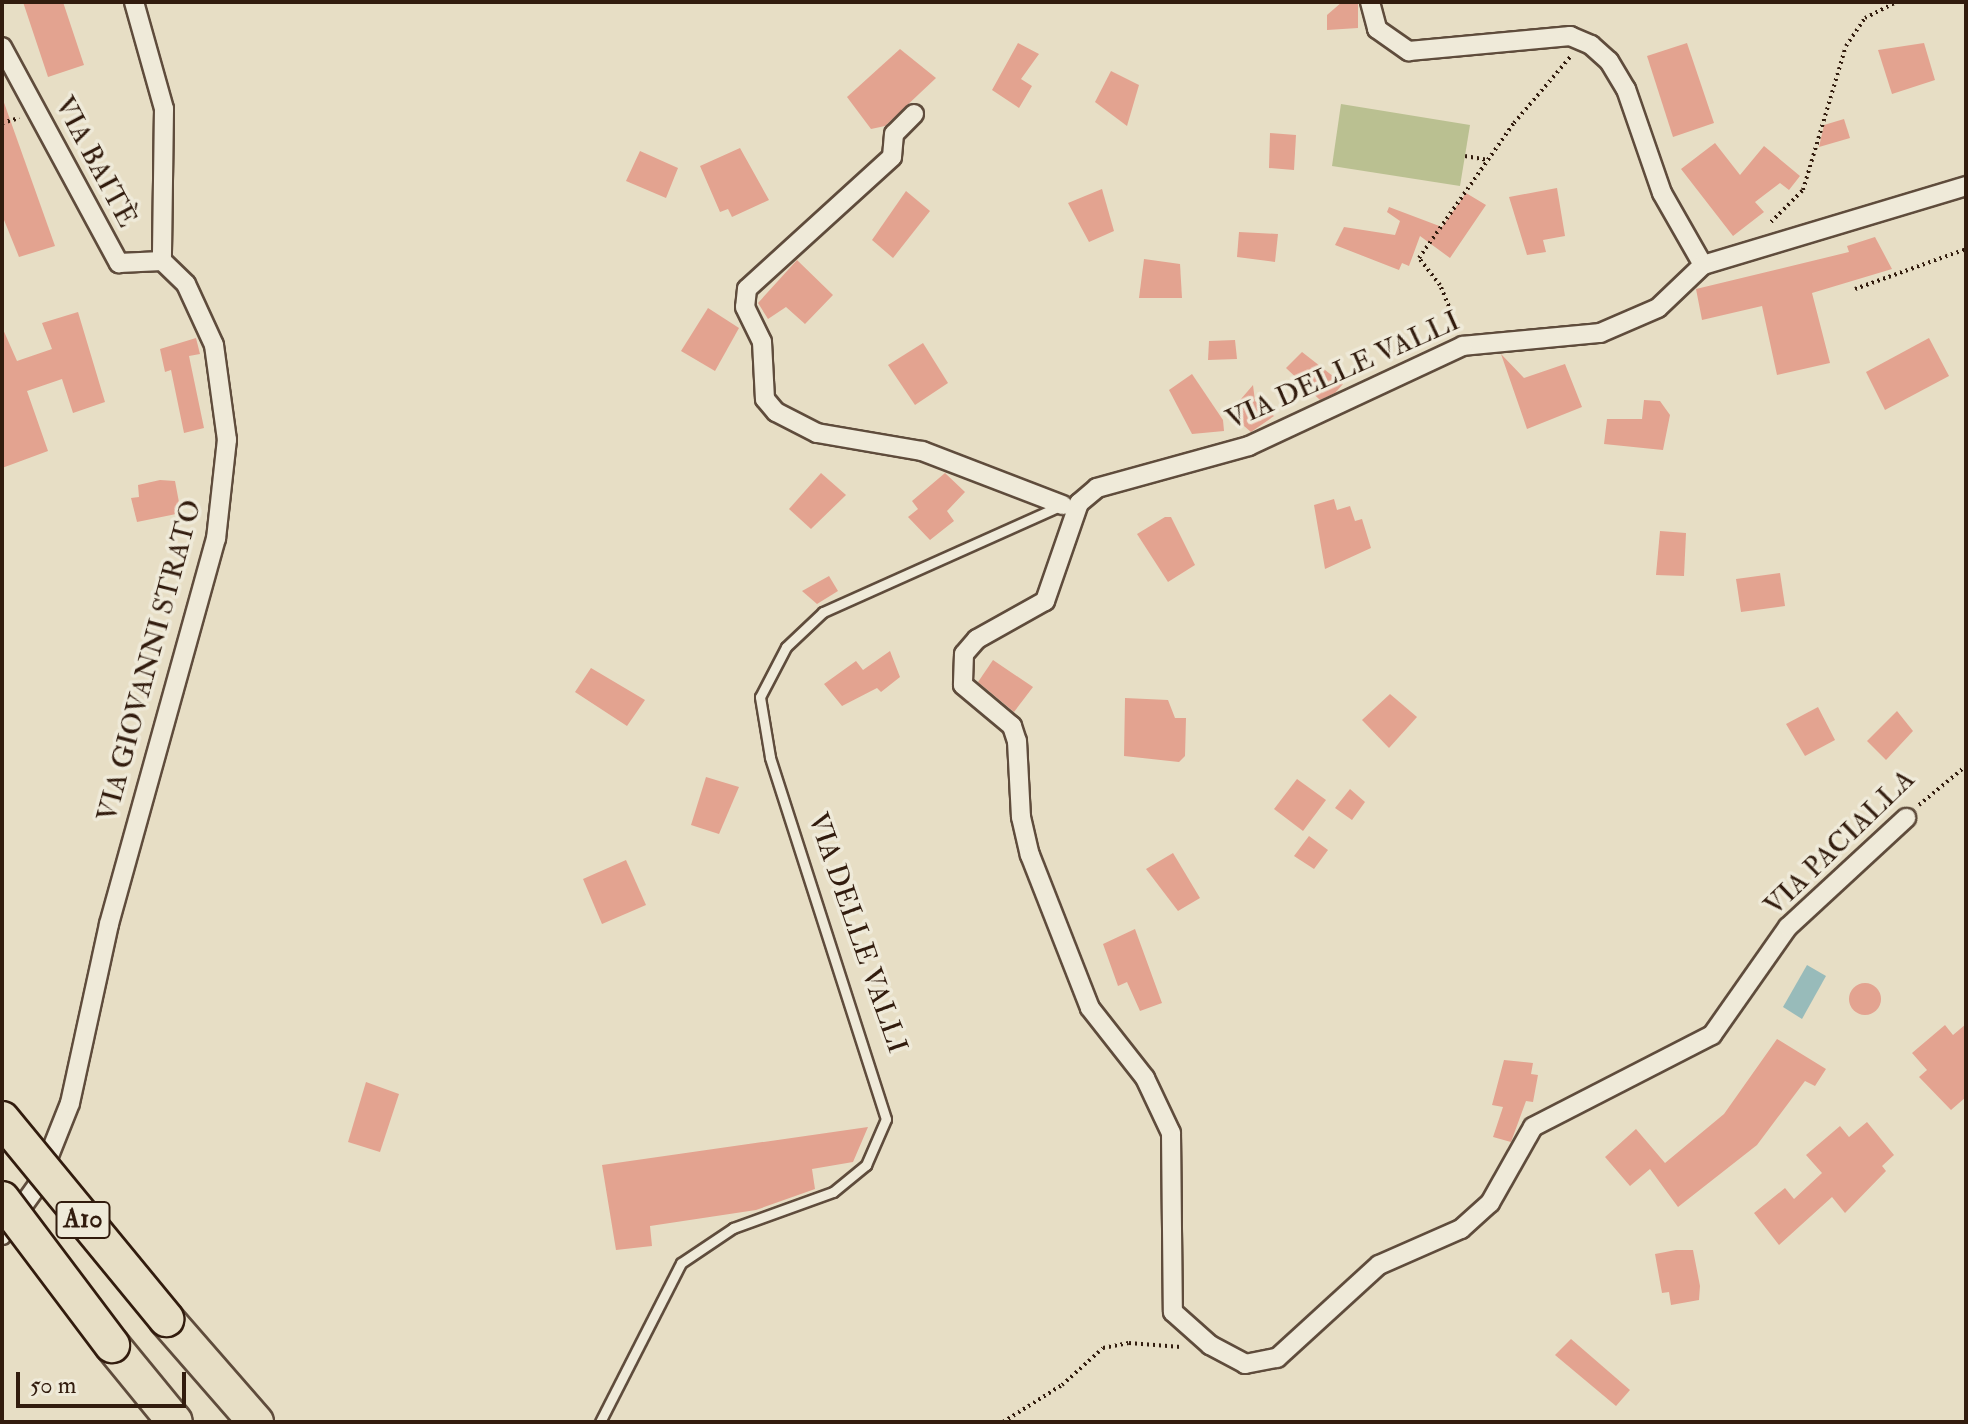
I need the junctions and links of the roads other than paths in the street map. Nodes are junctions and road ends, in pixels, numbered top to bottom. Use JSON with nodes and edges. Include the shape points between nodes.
{"nodes":[{"id":1,"x":134,"y":2,"type":"edge"},
{"id":2,"x":1370,"y":2,"type":"edge"},
{"id":3,"x":2,"y":47,"type":"edge"},
{"id":4,"x":914,"y":114,"type":"dead end"},
{"id":5,"x":1966,"y":186,"type":"edge"},
{"id":6,"x":162,"y":261,"type":"junction"},
{"id":7,"x":1703,"y":265,"type":"junction"},
{"id":8,"x":1071,"y":504,"type":"junction"},
{"id":9,"x":1906,"y":818,"type":"road end"},
{"id":10,"x":2,"y":1119,"type":"edge"},
{"id":11,"x":2,"y":1199,"type":"edge"},
{"id":12,"x":2,"y":1235,"type":"edge"},
{"id":13,"x":175,"y":1422,"type":"edge"},
{"id":14,"x":256,"y":1422,"type":"edge"},
{"id":15,"x":600,"y":1422,"type":"edge"}],
"edges":[{"from":1,"to":6,"type":"street","via":[[164,109]]},
{"from":2,"to":7,"type":"street","via":[[1377,29],[1409,51],[1570,36],[1591,45],[1626,89],[1662,193]]},
{"from":3,"to":6,"type":"street","name":"VIA BAITÈ","via":[[119,263]]},
{"from":4,"to":8,"type":"street","via":[[894,134],[892,157],[747,289],[745,307],[762,342],[765,399],[776,412],[817,433],[922,451]]},
{"from":5,"to":7,"type":"street"},
{"from":6,"to":12,"type":"street","name":"VIA GIOVANNI STRATO","via":[[186,284],[214,345],[227,440],[216,539],[109,924],[70,1103],[37,1186]]},
{"from":7,"to":8,"type":"street","name":"VIA DELLE VALLI","via":[[1658,308],[1600,333],[1463,346],[1249,446],[1097,488]]},
{"from":8,"to":9,"type":"street","name":"VIA PACIALLA","via":[[1045,601],[977,639],[960,674],[970,695],[1012,726],[1021,817],[1048,909],[1090,1008],[1145,1078],[1171,1133],[1173,1312],[1210,1345],[1245,1364],[1277,1358],[1379,1265],[1461,1229],[1490,1203],[1533,1127],[1712,1035],[1788,927]]},
{"from":8,"to":15,"type":"lane","name":"VIA DELLE VALLI","via":[[823,612],[786,647],[760,697],[770,757],[886,1119],[866,1165],[833,1192],[733,1228],[681,1263]]},
{"from":10,"to":14,"type":"highway","number":"A10","bridge":true},
{"from":11,"to":13,"type":"highway","number":"A10","bridge":true}]}
